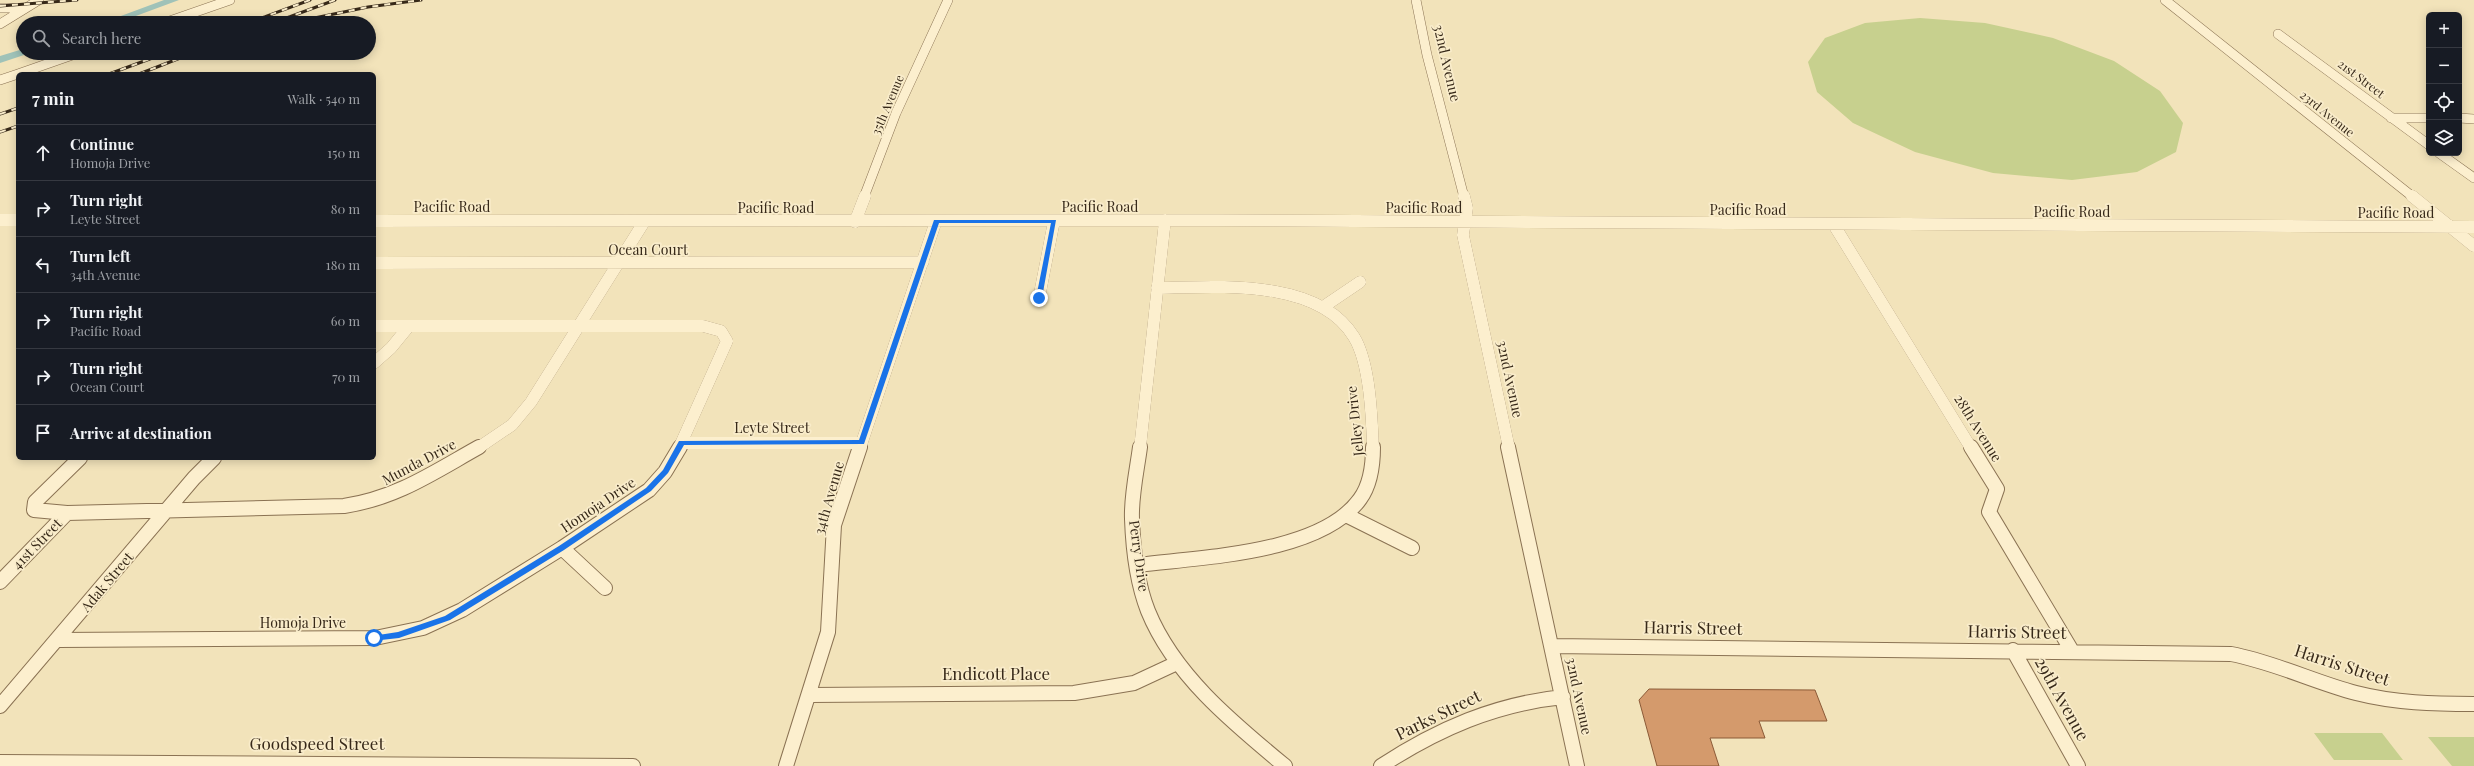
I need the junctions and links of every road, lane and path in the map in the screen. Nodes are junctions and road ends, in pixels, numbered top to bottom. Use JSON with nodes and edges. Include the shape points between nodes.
{"nodes":[{"id":1,"x":39,"y":0,"type":"edge"},
{"id":2,"x":230,"y":0,"type":"edge"},
{"id":3,"x":948,"y":0,"type":"edge"},
{"id":4,"x":1416,"y":0,"type":"edge"},
{"id":5,"x":2165,"y":0,"type":"edge"},
{"id":6,"x":0,"y":8,"type":"edge"},
{"id":7,"x":26,"y":8,"type":"junction"},
{"id":8,"x":184,"y":16,"type":"edge"},
{"id":9,"x":0,"y":24,"type":"edge"},
{"id":10,"x":2278,"y":34,"type":"dead end"},
{"id":11,"x":58,"y":60,"type":"edge"},
{"id":12,"x":24,"y":72,"type":"edge"},
{"id":13,"x":16,"y":75,"type":"edge"},
{"id":14,"x":0,"y":80,"type":"edge"},
{"id":15,"x":2391,"y":118,"type":"junction"},
{"id":16,"x":2426,"y":118,"type":"edge"},
{"id":17,"x":2462,"y":118,"type":"edge"},
{"id":18,"x":2474,"y":118,"type":"edge"},
{"id":19,"x":2426,"y":143,"type":"edge"},
{"id":20,"x":2443,"y":156,"type":"edge"},
{"id":21,"x":2474,"y":178,"type":"edge"},
{"id":22,"x":0,"y":220,"type":"edge"},
{"id":23,"x":16,"y":220,"type":"edge"},
{"id":24,"x":1165,"y":220,"type":"junction"},
{"id":25,"x":376,"y":221,"type":"edge"},
{"id":26,"x":936,"y":221,"type":"junction"},
{"id":27,"x":1054,"y":221,"type":"junction"},
{"id":28,"x":644,"y":222,"type":"junction"},
{"id":29,"x":855,"y":222,"type":"junction"},
{"id":30,"x":1464,"y":222,"type":"junction"},
{"id":31,"x":1834,"y":225,"type":"junction"},
{"id":32,"x":2450,"y":227,"type":"junction"},
{"id":33,"x":2474,"y":227,"type":"edge"},
{"id":34,"x":2474,"y":246,"type":"edge"},
{"id":35,"x":923,"y":262,"type":"junction"},
{"id":36,"x":376,"y":263,"type":"edge"},
{"id":37,"x":617,"y":264,"type":"junction"},
{"id":38,"x":1360,"y":282,"type":"dead end"},
{"id":39,"x":1157,"y":288,"type":"junction"},
{"id":40,"x":1039,"y":298,"type":"dead end"},
{"id":41,"x":1323,"y":307,"type":"junction"},
{"id":42,"x":578,"y":325,"type":"junction"},
{"id":43,"x":376,"y":326,"type":"edge"},
{"id":44,"x":409,"y":326,"type":"junction"},
{"id":45,"x":376,"y":361,"type":"edge"},
{"id":46,"x":682,"y":443,"type":"junction"},
{"id":47,"x":862,"y":443,"type":"junction"},
{"id":48,"x":78,"y":460,"type":"edge"},
{"id":49,"x":212,"y":460,"type":"edge"},
{"id":50,"x":169,"y":508,"type":"junction"},
{"id":51,"x":67,"y":513,"type":"junction"},
{"id":52,"x":1346,"y":515,"type":"junction"},
{"id":53,"x":562,"y":548,"type":"junction"},
{"id":54,"x":1412,"y":548,"type":"dead end"},
{"id":55,"x":1138,"y":565,"type":"junction"},
{"id":56,"x":0,"y":582,"type":"edge"},
{"id":57,"x":606,"y":588,"type":"dead end"},
{"id":58,"x":58,"y":640,"type":"junction"},
{"id":59,"x":1552,"y":646,"type":"junction"},
{"id":60,"x":2013,"y":650,"type":"junction"},
{"id":61,"x":2072,"y":651,"type":"junction"},
{"id":62,"x":1177,"y":663,"type":"junction"},
{"id":63,"x":810,"y":695,"type":"junction"},
{"id":64,"x":1563,"y":697,"type":"junction"},
{"id":65,"x":2474,"y":704,"type":"edge"},
{"id":66,"x":0,"y":706,"type":"edge"},
{"id":67,"x":0,"y":762,"type":"edge"},
{"id":68,"x":103,"y":764,"type":"edge"},
{"id":69,"x":277,"y":764,"type":"edge"},
{"id":70,"x":633,"y":766,"type":"edge"},
{"id":71,"x":786,"y":766,"type":"edge"},
{"id":72,"x":1285,"y":766,"type":"edge"},
{"id":73,"x":1380,"y":766,"type":"edge"},
{"id":74,"x":1577,"y":766,"type":"edge"},
{"id":75,"x":2078,"y":766,"type":"edge"}],
"edges":[{"from":1,"to":7,"type":"street"},
{"from":2,"to":8,"type":"street"},
{"from":3,"to":29,"type":"street","name":"35th Avenue","via":[[896,114]]},
{"from":4,"to":30,"type":"street","name":"32nd Avenue","via":[[1427,55],[1466,208]]},
{"from":5,"to":32,"type":"street","name":"23rd Avenue"},
{"from":6,"to":7,"type":"street"},
{"from":7,"to":9,"type":"street"},
{"from":10,"to":15,"type":"street","name":"21st Street"},
{"from":11,"to":12,"type":"street"},
{"from":13,"to":14,"type":"street"},
{"from":15,"to":16,"type":"street"},
{"from":15,"to":19,"type":"street","name":"21st Street"},
{"from":17,"to":18,"type":"street"},
{"from":20,"to":21,"type":"street"},
{"from":22,"to":23,"type":"street"},
{"from":24,"to":27,"type":"street","name":"Pacific Road"},
{"from":24,"to":30,"type":"street","name":"Pacific Road"},
{"from":24,"to":39,"type":"street","name":"Perry Drive"},
{"from":25,"to":28,"type":"street","name":"Pacific Road"},
{"from":26,"to":27,"type":"street","name":"Pacific Road"},
{"from":26,"to":29,"type":"street","name":"Pacific Road"},
{"from":26,"to":35,"type":"street","name":"34th Avenue"},
{"from":27,"to":40,"type":"street"},
{"from":28,"to":29,"type":"street","name":"Pacific Road"},
{"from":28,"to":37,"type":"street","name":"Munda Drive"},
{"from":30,"to":31,"type":"street","name":"Pacific Road"},
{"from":30,"to":59,"type":"street","name":"32nd Avenue","via":[[1463,235]]},
{"from":31,"to":32,"type":"street","name":"Pacific Road"},
{"from":31,"to":61,"type":"street","name":"28th Avenue","via":[[1994,483],[1997,491],[1990,512]]},
{"from":32,"to":33,"type":"street","name":"Pacific Road"},
{"from":32,"to":34,"type":"street","name":"23rd Avenue"},
{"from":35,"to":37,"type":"street","name":"Ocean Court"},
{"from":35,"to":47,"type":"street","name":"34th Avenue"},
{"from":36,"to":37,"type":"street","name":"Ocean Court"},
{"from":37,"to":42,"type":"street","name":"Munda Drive"},
{"from":38,"to":41,"type":"street"},
{"from":39,"to":41,"type":"street","name":"Jelley Drive","via":[[1258,289]]},
{"from":39,"to":55,"type":"street","name":"Perry Drive","via":[[1132,518]]},
{"from":41,"to":52,"type":"street","name":"Jelley Drive","via":[[1340,320],[1355,339],[1368,385],[1373,468],[1366,489]]},
{"from":42,"to":44,"type":"street","name":"Homoja Drive"},
{"from":42,"to":46,"type":"street","name":"Homoja Drive","via":[[703,326],[713,327],[725,335],[726,345]]},
{"from":42,"to":50,"type":"street","name":"Munda Drive","via":[[531,402],[512,425],[493,439],[404,489],[371,502],[344,506]]},
{"from":43,"to":44,"type":"street","name":"Homoja Drive"},
{"from":44,"to":45,"type":"street"},
{"from":46,"to":47,"type":"street","name":"Leyte Street"},
{"from":46,"to":53,"type":"street","name":"Homoja Drive","via":[[665,472],[649,490]]},
{"from":47,"to":63,"type":"street","name":"34th Avenue","via":[[832,533],[830,619]]},
{"from":48,"to":51,"type":"street","name":"41st Street","via":[[33,507],[38,512]]},
{"from":49,"to":50,"type":"street","name":"Adak Street"},
{"from":50,"to":51,"type":"street","name":"Munda Drive"},
{"from":50,"to":58,"type":"street","name":"Adak Street"},
{"from":51,"to":56,"type":"street","name":"41st Street"},
{"from":52,"to":54,"type":"street"},
{"from":52,"to":55,"type":"street","name":"Jelley Drive","via":[[1314,533],[1286,542]]},
{"from":53,"to":57,"type":"street"},
{"from":53,"to":58,"type":"street","name":"Homoja Drive","via":[[447,618],[399,635],[364,639]]},
{"from":55,"to":62,"type":"street","name":"Perry Drive","via":[[1147,609],[1157,634]]},
{"from":58,"to":66,"type":"street","name":"Adak Street"},
{"from":59,"to":60,"type":"street","name":"Harris Street"},
{"from":59,"to":64,"type":"street","name":"32nd Avenue"},
{"from":60,"to":61,"type":"street","name":"Harris Street"},
{"from":60,"to":75,"type":"street","name":"29th Avenue"},
{"from":61,"to":65,"type":"street","name":"Harris Street","via":[[2232,654],[2269,661],[2341,689],[2375,698],[2424,704]]},
{"from":62,"to":63,"type":"street","name":"Endicott Place","via":[[1134,683],[1074,693]]},
{"from":62,"to":72,"type":"street","name":"Perry Drive","via":[[1254,740]]},
{"from":63,"to":71,"type":"street","name":"34th Avenue"},
{"from":64,"to":73,"type":"street","name":"Parks Street","via":[[1502,706],[1471,717]]},
{"from":64,"to":74,"type":"street","name":"32nd Avenue"},
{"from":67,"to":68,"type":"street","name":"Goodspeed Street"},
{"from":68,"to":69,"type":"street","name":"Goodspeed Street"},
{"from":69,"to":70,"type":"street","name":"Goodspeed Street"}]}
